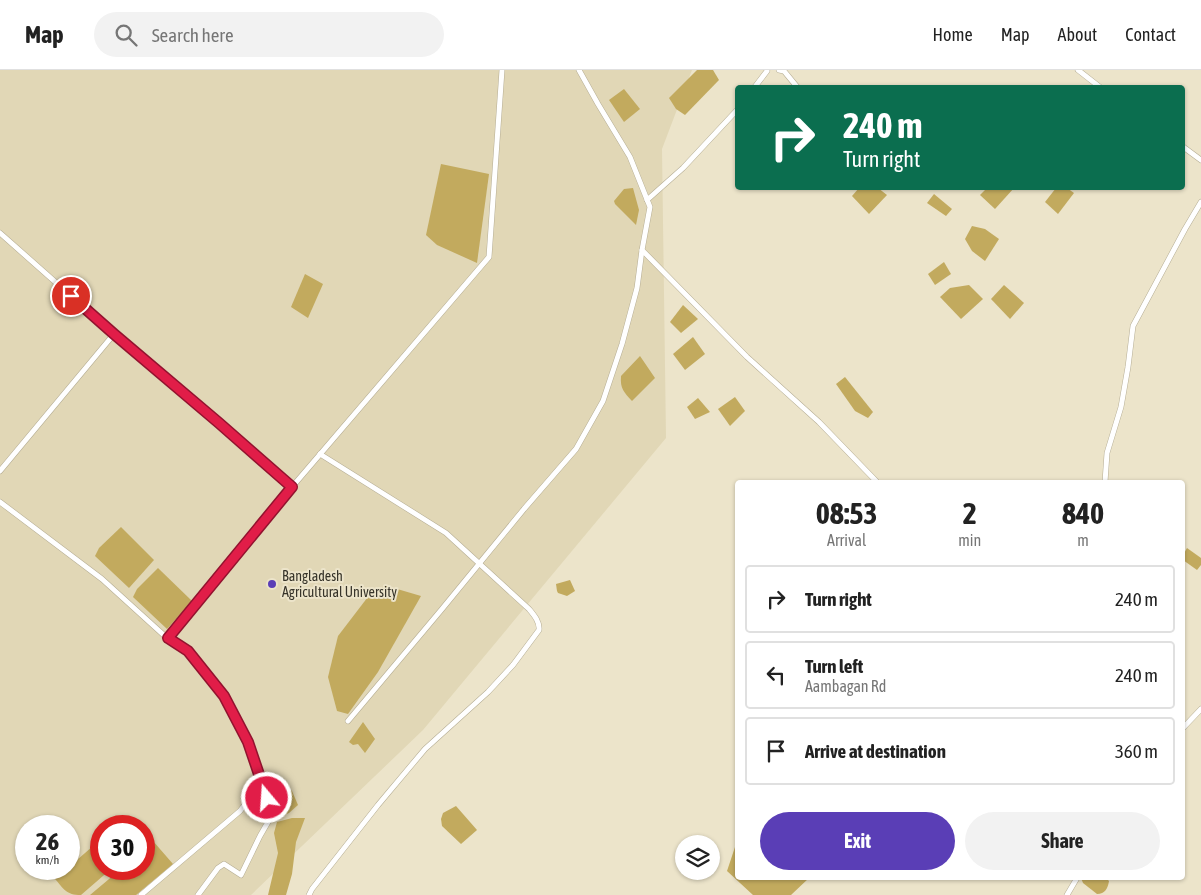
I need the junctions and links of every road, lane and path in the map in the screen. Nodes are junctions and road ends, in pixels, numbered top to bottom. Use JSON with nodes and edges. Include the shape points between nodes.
{"nodes":[{"id":1,"x":502,"y":70,"type":"edge"},
{"id":2,"x":580,"y":70,"type":"edge"},
{"id":3,"x":767,"y":70,"type":"edge"},
{"id":4,"x":783,"y":70,"type":"edge"},
{"id":5,"x":1078,"y":70,"type":"edge"},
{"id":6,"x":756,"y":85,"type":"edge"},
{"id":7,"x":796,"y":85,"type":"edge"},
{"id":8,"x":1096,"y":85,"type":"edge"},
{"id":9,"x":735,"y":112,"type":"edge"},
{"id":10,"x":1185,"y":148,"type":"edge"},
{"id":11,"x":1201,"y":160,"type":"edge"},
{"id":12,"x":647,"y":200,"type":"junction"},
{"id":13,"x":1201,"y":202,"type":"edge"},
{"id":14,"x":0,"y":232,"type":"edge"},
{"id":15,"x":642,"y":250,"type":"junction"},
{"id":16,"x":114,"y":334,"type":"junction"},
{"id":17,"x":320,"y":454,"type":"junction"},
{"id":18,"x":0,"y":471,"type":"edge"},
{"id":19,"x":875,"y":480,"type":"edge"},
{"id":20,"x":1105,"y":480,"type":"edge"},
{"id":21,"x":292,"y":487,"type":"junction"},
{"id":22,"x":0,"y":502,"type":"edge"},
{"id":23,"x":478,"y":564,"type":"junction"},
{"id":24,"x":168,"y":638,"type":"junction"},
{"id":25,"x":1201,"y":709,"type":"edge"},
{"id":26,"x":348,"y":722,"type":"dead end"},
{"id":27,"x":1185,"y":726,"type":"edge"},
{"id":28,"x":262,"y":782,"type":"junction"},
{"id":29,"x":1076,"y":880,"type":"edge"},
{"id":30,"x":141,"y":895,"type":"edge"},
{"id":31,"x":198,"y":895,"type":"edge"},
{"id":32,"x":309,"y":895,"type":"edge"},
{"id":33,"x":1067,"y":895,"type":"edge"}],
"edges":[{"from":1,"to":17,"type":"street","via":[[489,257]]},
{"from":2,"to":12,"type":"street","via":[[630,157]]},
{"from":3,"to":6,"type":"street"},
{"from":4,"to":7,"type":"street"},
{"from":5,"to":8,"type":"street"},
{"from":9,"to":12,"type":"street","via":[[683,168]]},
{"from":10,"to":11,"type":"street"},
{"from":12,"to":15,"type":"street","via":[[650,207]]},
{"from":13,"to":20,"type":"street","via":[[1133,326],[1121,407],[1107,453]]},
{"from":14,"to":16,"type":"street"},
{"from":15,"to":19,"type":"street"},
{"from":15,"to":23,"type":"street","via":[[637,288],[603,401],[576,450]]},
{"from":16,"to":18,"type":"street"},
{"from":16,"to":21,"type":"street"},
{"from":17,"to":21,"type":"street"},
{"from":17,"to":23,"type":"street","via":[[446,534]]},
{"from":21,"to":24,"type":"street"},
{"from":22,"to":24,"type":"street","via":[[102,578]]},
{"from":23,"to":26,"type":"street"},
{"from":23,"to":32,"type":"street","via":[[529,608],[538,621],[539,630],[488,692],[425,749],[337,855]]},
{"from":24,"to":28,"type":"street","via":[[188,651],[224,696],[248,742]]},
{"from":25,"to":27,"type":"street"},
{"from":28,"to":30,"type":"street","via":[[240,811]]},
{"from":28,"to":31,"type":"street","via":[[272,815],[242,875],[224,864]]},
{"from":29,"to":33,"type":"street"}]}
